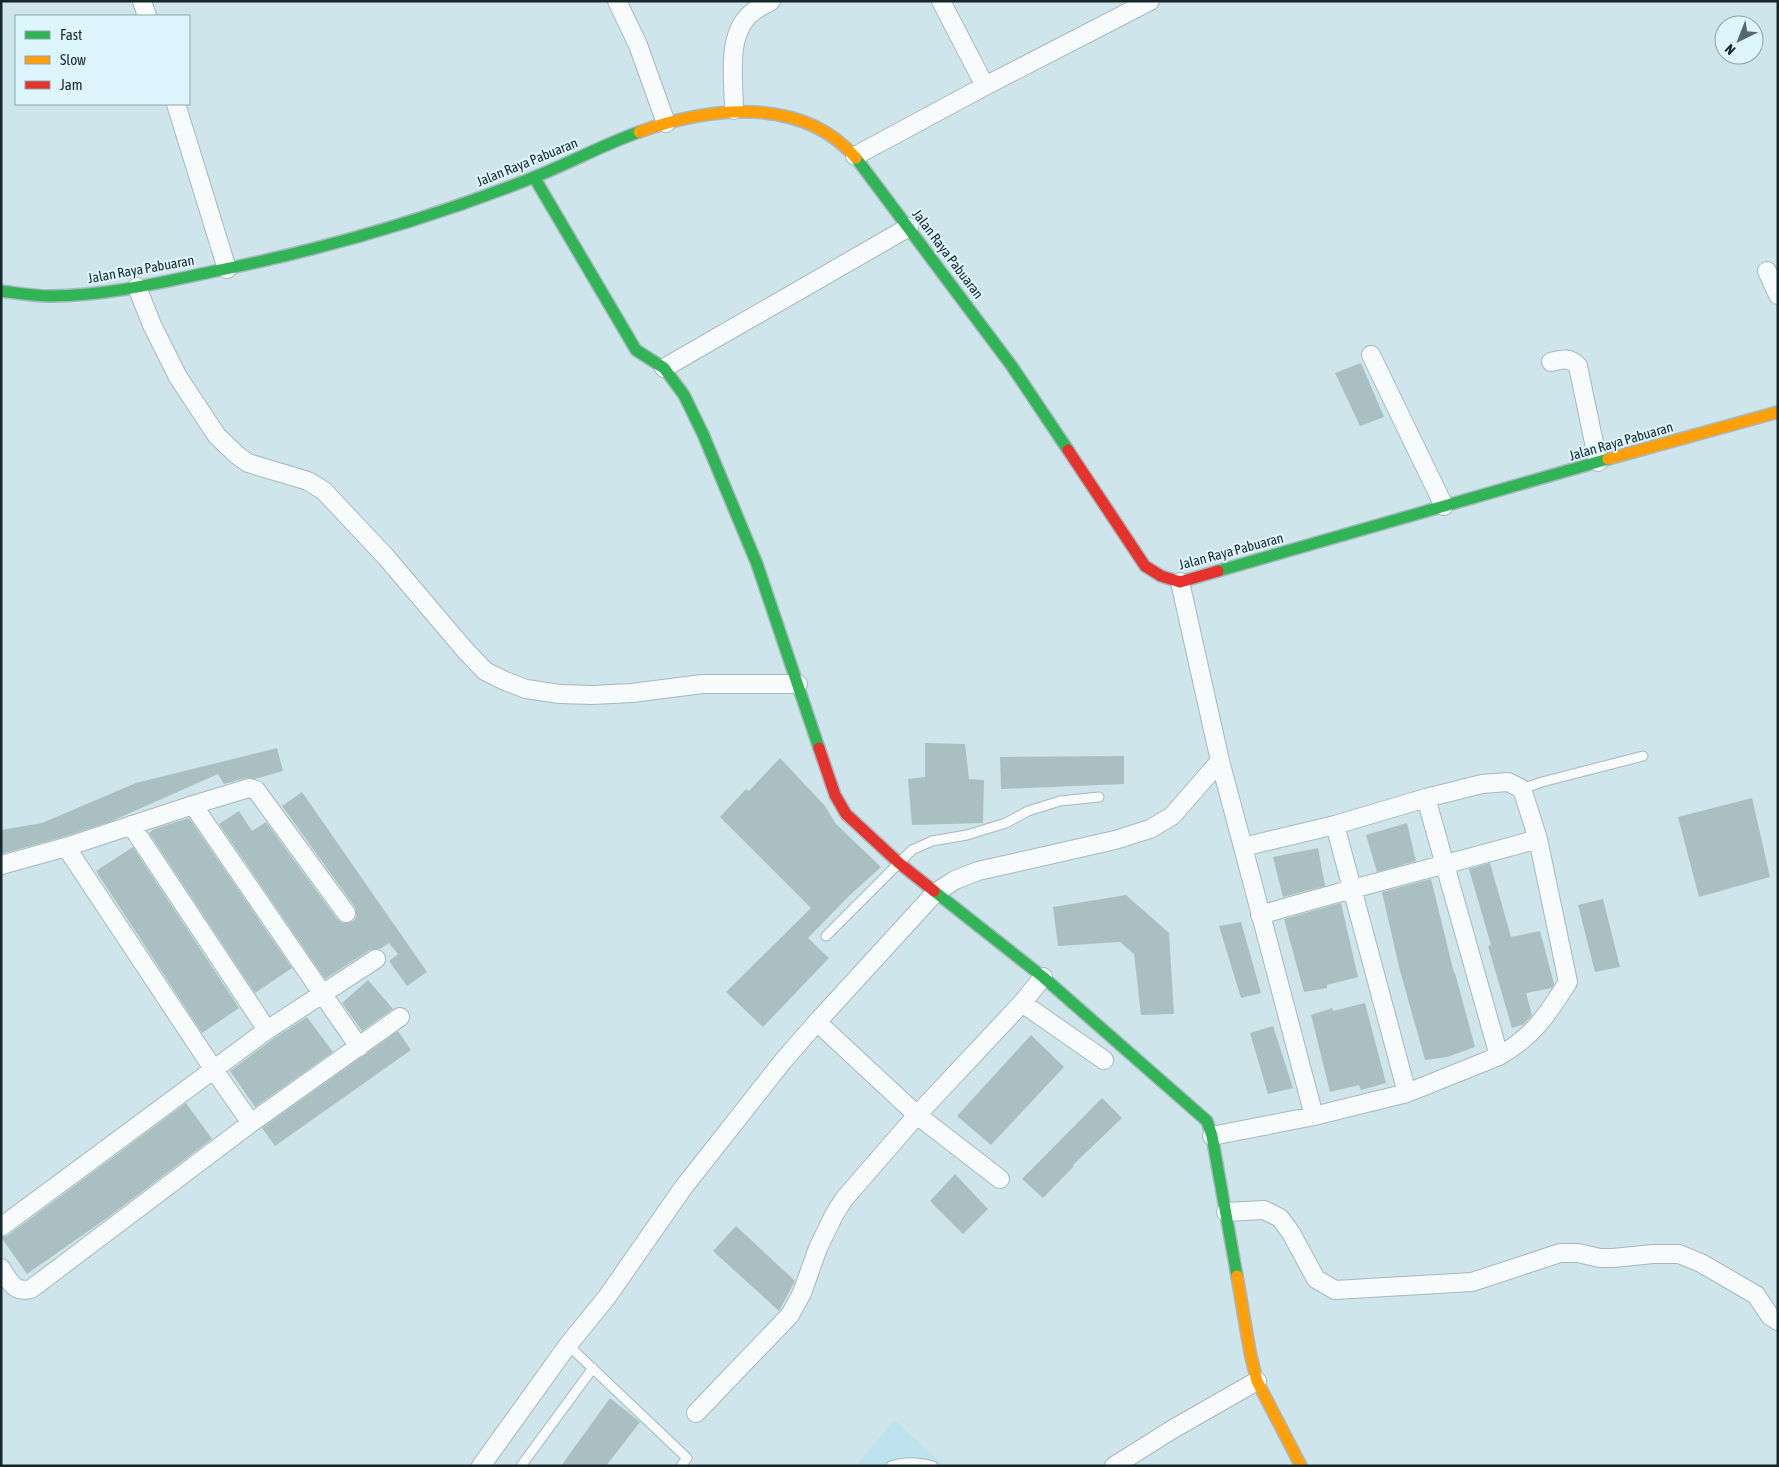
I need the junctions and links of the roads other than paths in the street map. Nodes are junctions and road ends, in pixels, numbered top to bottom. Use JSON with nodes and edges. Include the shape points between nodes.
{"nodes":[{"id":1,"x":142,"y":1,"type":"edge"},
{"id":2,"x":617,"y":1,"type":"edge"},
{"id":3,"x":771,"y":1,"type":"edge"},
{"id":4,"x":940,"y":1,"type":"edge"},
{"id":5,"x":1150,"y":1,"type":"edge"},
{"id":6,"x":147,"y":15,"type":"edge"},
{"id":7,"x":985,"y":86,"type":"junction"},
{"id":8,"x":176,"y":105,"type":"edge"},
{"id":9,"x":734,"y":110,"type":"junction"},
{"id":10,"x":666,"y":123,"type":"junction"},
{"id":11,"x":855,"y":156,"type":"junction"},
{"id":12,"x":534,"y":177,"type":"junction"},
{"id":13,"x":909,"y":227,"type":"junction"},
{"id":14,"x":226,"y":270,"type":"junction"},
{"id":15,"x":1767,"y":271,"type":"dead end"},
{"id":16,"x":137,"y":287,"type":"junction"},
{"id":17,"x":1,"y":291,"type":"edge"},
{"id":18,"x":1778,"y":295,"type":"edge"},
{"id":19,"x":1372,"y":355,"type":"dead end"},
{"id":20,"x":1552,"y":362,"type":"dead end"},
{"id":21,"x":664,"y":368,"type":"junction"},
{"id":22,"x":1778,"y":412,"type":"edge"},
{"id":23,"x":1598,"y":462,"type":"junction"},
{"id":24,"x":1444,"y":506,"type":"junction"},
{"id":25,"x":1180,"y":582,"type":"junction"},
{"id":26,"x":798,"y":684,"type":"junction"},
{"id":27,"x":1643,"y":756,"type":"dead end"},
{"id":28,"x":1220,"y":761,"type":"junction"},
{"id":29,"x":1522,"y":789,"type":"junction"},
{"id":30,"x":1099,"y":797,"type":"dead end"},
{"id":31,"x":1426,"y":798,"type":"junction"},
{"id":32,"x":193,"y":805,"type":"junction"},
{"id":33,"x":132,"y":825,"type":"junction"},
{"id":34,"x":1335,"y":825,"type":"junction"},
{"id":35,"x":1538,"y":839,"type":"junction"},
{"id":36,"x":66,"y":847,"type":"junction"},
{"id":37,"x":1244,"y":848,"type":"junction"},
{"id":38,"x":900,"y":863,"type":"junction"},
{"id":39,"x":1,"y":865,"type":"edge"},
{"id":40,"x":1445,"y":865,"type":"junction"},
{"id":41,"x":1351,"y":888,"type":"junction"},
{"id":42,"x":936,"y":892,"type":"junction"},
{"id":43,"x":346,"y":913,"type":"dead end"},
{"id":44,"x":1260,"y":915,"type":"junction"},
{"id":45,"x":826,"y":936,"type":"dead end"},
{"id":46,"x":376,"y":959,"type":"dead end"},
{"id":47,"x":1043,"y":977,"type":"junction"},
{"id":48,"x":323,"y":994,"type":"junction"},
{"id":49,"x":1022,"y":1003,"type":"junction"},
{"id":50,"x":400,"y":1017,"type":"dead end"},
{"id":51,"x":816,"y":1022,"type":"junction"},
{"id":52,"x":267,"y":1030,"type":"junction"},
{"id":53,"x":359,"y":1047,"type":"junction"},
{"id":54,"x":1499,"y":1056,"type":"junction"},
{"id":55,"x":1104,"y":1060,"type":"dead end"},
{"id":56,"x":214,"y":1070,"type":"junction"},
{"id":57,"x":1407,"y":1093,"type":"junction"},
{"id":58,"x":918,"y":1115,"type":"junction"},
{"id":59,"x":1314,"y":1116,"type":"junction"},
{"id":60,"x":251,"y":1123,"type":"junction"},
{"id":61,"x":1212,"y":1136,"type":"junction"},
{"id":62,"x":1000,"y":1179,"type":"dead end"},
{"id":63,"x":1226,"y":1212,"type":"junction"},
{"id":64,"x":1,"y":1227,"type":"edge"},
{"id":65,"x":1,"y":1268,"type":"edge"},
{"id":66,"x":1778,"y":1321,"type":"edge"},
{"id":67,"x":568,"y":1346,"type":"junction"},
{"id":68,"x":593,"y":1368,"type":"junction"},
{"id":69,"x":1257,"y":1381,"type":"junction"},
{"id":70,"x":696,"y":1413,"type":"dead end"},
{"id":71,"x":480,"y":1466,"type":"edge"},
{"id":72,"x":521,"y":1466,"type":"edge"},
{"id":73,"x":681,"y":1466,"type":"edge"},
{"id":74,"x":891,"y":1466,"type":"edge"},
{"id":75,"x":933,"y":1466,"type":"edge"},
{"id":76,"x":1114,"y":1466,"type":"edge"},
{"id":77,"x":1301,"y":1466,"type":"edge"}],
"edges":[{"from":1,"to":6,"type":"street"},
{"from":2,"to":10,"type":"street","via":[[638,45]]},
{"from":3,"to":9,"type":"street","via":[[753,12],[736,35]]},
{"from":4,"to":7,"type":"street"},
{"from":5,"to":7,"type":"street"},
{"from":7,"to":11,"type":"street"},
{"from":8,"to":14,"type":"street"},
{"from":9,"to":10,"type":"street","name":"Jalan Raya Pabuaran"},
{"from":9,"to":11,"type":"street","name":"Jalan Raya Pabuaran","via":[[776,114],[810,124],[837,139]]},
{"from":10,"to":12,"type":"street","name":"Jalan Raya Pabuaran"},
{"from":11,"to":13,"type":"street","name":"Jalan Raya Pabuaran"},
{"from":12,"to":14,"type":"street","name":"Jalan Raya Pabuaran","via":[[357,238]]},
{"from":12,"to":21,"type":"street","via":[[636,350]]},
{"from":13,"to":21,"type":"street"},
{"from":13,"to":25,"type":"street","name":"Jalan Raya Pabuaran","via":[[1011,365],[1145,566],[1156,575]]},
{"from":14,"to":16,"type":"street","name":"Jalan Raya Pabuaran"},
{"from":15,"to":18,"type":"street"},
{"from":16,"to":17,"type":"street","name":"Jalan Raya Pabuaran","via":[[71,296]]},
{"from":16,"to":26,"type":"street","via":[[178,377],[218,436],[248,463],[308,481],[324,491],[485,671],[526,690],[560,694],[592,695],[702,684]]},
{"from":19,"to":24,"type":"street"},
{"from":20,"to":23,"type":"street","via":[[1565,359],[1578,366]]},
{"from":21,"to":26,"type":"street","via":[[684,394],[704,434],[756,564]]},
{"from":22,"to":23,"type":"street","name":"Jalan Raya Pabuaran"},
{"from":23,"to":24,"type":"street","name":"Jalan Raya Pabuaran"},
{"from":24,"to":25,"type":"street","name":"Jalan Raya Pabuaran"},
{"from":25,"to":28,"type":"street"},
{"from":26,"to":38,"type":"street","via":[[840,806]]},
{"from":27,"to":29,"type":"lane"},
{"from":28,"to":37,"type":"street"},
{"from":28,"to":42,"type":"street","via":[[1172,816],[1150,829],[978,871]]},
{"from":29,"to":31,"type":"street","via":[[1508,782],[1482,784]]},
{"from":29,"to":35,"type":"street"},
{"from":30,"to":38,"type":"lane","via":[[1060,801],[967,835],[932,841],[912,850]]},
{"from":31,"to":34,"type":"street"},
{"from":31,"to":40,"type":"street"},
{"from":32,"to":33,"type":"street"},
{"from":32,"to":43,"type":"street","via":[[238,790],[256,790]]},
{"from":32,"to":48,"type":"street"},
{"from":33,"to":36,"type":"street"},
{"from":33,"to":52,"type":"street"},
{"from":34,"to":37,"type":"street"},
{"from":34,"to":41,"type":"street"},
{"from":35,"to":40,"type":"street"},
{"from":35,"to":54,"type":"street","via":[[1568,982],[1533,1031]]},
{"from":36,"to":39,"type":"street"},
{"from":36,"to":56,"type":"street"},
{"from":37,"to":44,"type":"street"},
{"from":38,"to":42,"type":"street"},
{"from":38,"to":45,"type":"lane"},
{"from":40,"to":41,"type":"street"},
{"from":40,"to":54,"type":"street"},
{"from":41,"to":44,"type":"street"},
{"from":41,"to":57,"type":"street"},
{"from":42,"to":47,"type":"street"},
{"from":42,"to":51,"type":"street"},
{"from":44,"to":59,"type":"street"},
{"from":46,"to":48,"type":"street"},
{"from":47,"to":49,"type":"street"},
{"from":47,"to":61,"type":"street","via":[[1202,1115]]},
{"from":48,"to":52,"type":"street"},
{"from":48,"to":53,"type":"street"},
{"from":49,"to":55,"type":"street"},
{"from":49,"to":58,"type":"street"},
{"from":50,"to":53,"type":"street"},
{"from":51,"to":58,"type":"street"},
{"from":51,"to":67,"type":"street","via":[[683,1188],[607,1297]]},
{"from":52,"to":56,"type":"street"},
{"from":53,"to":60,"type":"street"},
{"from":54,"to":57,"type":"street"},
{"from":56,"to":60,"type":"street"},
{"from":56,"to":64,"type":"street"},
{"from":57,"to":59,"type":"street"},
{"from":58,"to":62,"type":"street"},
{"from":58,"to":70,"type":"street","via":[[834,1215],[790,1315]]},
{"from":59,"to":61,"type":"street"},
{"from":60,"to":65,"type":"street","via":[[31,1289],[23,1291],[14,1287]]},
{"from":61,"to":63,"type":"street"},
{"from":63,"to":66,"type":"street","via":[[1264,1210],[1280,1218],[1316,1278],[1335,1290],[1472,1282],[1560,1253],[1600,1258],[1679,1254],[1756,1295],[1770,1316]]},
{"from":63,"to":69,"type":"street"},
{"from":67,"to":68,"type":"lane"},
{"from":67,"to":71,"type":"street"},
{"from":68,"to":72,"type":"lane"},
{"from":68,"to":73,"type":"lane","via":[[687,1458]]},
{"from":69,"to":76,"type":"street"},
{"from":69,"to":77,"type":"street"},
{"from":74,"to":75,"type":"lane","via":[[919,1462]]}]}
